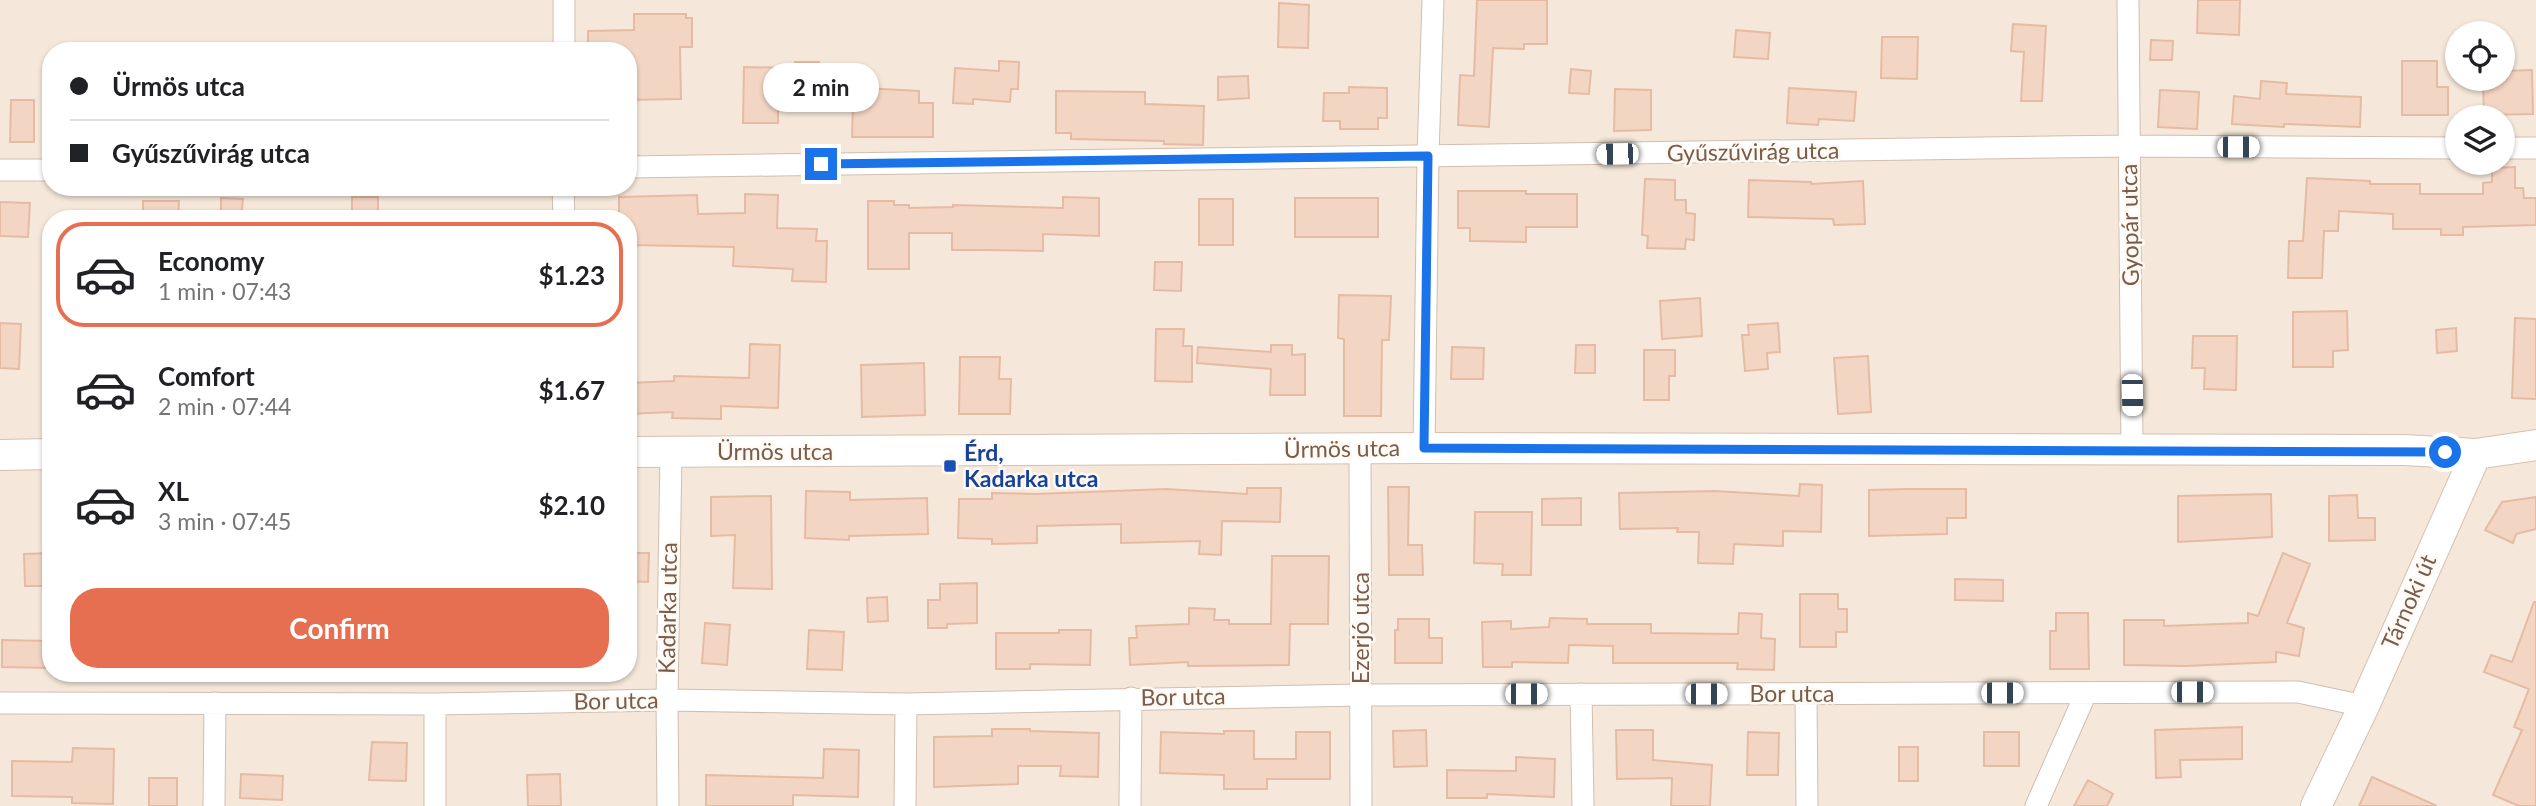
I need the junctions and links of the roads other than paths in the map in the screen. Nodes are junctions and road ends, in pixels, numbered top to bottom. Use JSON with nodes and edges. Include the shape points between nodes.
{"nodes":[{"id":1,"x":564,"y":0,"type":"edge"},
{"id":2,"x":1433,"y":0,"type":"edge"},
{"id":3,"x":2128,"y":0,"type":"edge"},
{"id":4,"x":564,"y":42,"type":"edge"},
{"id":5,"x":2129,"y":146,"type":"junction"},
{"id":6,"x":2445,"y":148,"type":"edge"},
{"id":7,"x":2515,"y":148,"type":"edge"},
{"id":8,"x":2536,"y":148,"type":"edge"},
{"id":9,"x":1428,"y":156,"type":"junction"},
{"id":10,"x":637,"y":167,"type":"edge"},
{"id":11,"x":0,"y":170,"type":"edge"},
{"id":12,"x":42,"y":170,"type":"edge"},
{"id":13,"x":2536,"y":445,"type":"edge"},
{"id":14,"x":1424,"y":448,"type":"junction"},
{"id":15,"x":1360,"y":449,"type":"junction"},
{"id":16,"x":2133,"y":450,"type":"junction"},
{"id":17,"x":637,"y":452,"type":"edge"},
{"id":18,"x":671,"y":453,"type":"junction"},
{"id":19,"x":42,"y":454,"type":"edge"},
{"id":20,"x":2476,"y":454,"type":"junction"},
{"id":21,"x":0,"y":455,"type":"edge"},
{"id":22,"x":2086,"y":693,"type":"junction"},
{"id":23,"x":1581,"y":694,"type":"junction"},
{"id":24,"x":1361,"y":695,"type":"junction"},
{"id":25,"x":1806,"y":695,"type":"junction"},
{"id":26,"x":1131,"y":698,"type":"junction"},
{"id":27,"x":667,"y":700,"type":"junction"},
{"id":28,"x":0,"y":703,"type":"edge"},
{"id":29,"x":215,"y":703,"type":"junction"},
{"id":30,"x":435,"y":704,"type":"junction"},
{"id":31,"x":905,"y":704,"type":"junction"},
{"id":32,"x":2364,"y":706,"type":"junction"},
{"id":33,"x":214,"y":806,"type":"edge"},
{"id":34,"x":435,"y":806,"type":"edge"},
{"id":35,"x":668,"y":806,"type":"edge"},
{"id":36,"x":905,"y":806,"type":"edge"},
{"id":37,"x":1130,"y":806,"type":"edge"},
{"id":38,"x":1361,"y":806,"type":"edge"},
{"id":39,"x":1583,"y":806,"type":"edge"},
{"id":40,"x":1807,"y":806,"type":"edge"},
{"id":41,"x":2036,"y":806,"type":"edge"},
{"id":42,"x":2316,"y":806,"type":"edge"}],
"edges":[{"from":1,"to":4,"type":"street"},
{"from":2,"to":9,"type":"street"},
{"from":3,"to":5,"type":"street","name":"Gyopár utca"},
{"from":5,"to":6,"type":"street","name":"Gyűszűvirág utca"},
{"from":5,"to":9,"type":"street","name":"Gyűszűvirág utca"},
{"from":5,"to":16,"type":"street","name":"Gyopár utca"},
{"from":7,"to":8,"type":"street"},
{"from":9,"to":10,"type":"street","name":"Gyűszűvirág utca"},
{"from":9,"to":14,"type":"street"},
{"from":11,"to":12,"type":"street"},
{"from":13,"to":20,"type":"street"},
{"from":14,"to":15,"type":"street","name":"Ürmös utca"},
{"from":14,"to":16,"type":"street","name":"Ürmös utca"},
{"from":15,"to":18,"type":"street","name":"Ürmös utca"},
{"from":15,"to":24,"type":"street","name":"Ezerjó utca"},
{"from":16,"to":20,"type":"street","name":"Ürmös utca"},
{"from":17,"to":18,"type":"street","name":"Ürmös utca"},
{"from":18,"to":27,"type":"street","name":"Kadarka utca"},
{"from":19,"to":21,"type":"street"},
{"from":20,"to":32,"type":"street","name":"Tárnoki út"},
{"from":22,"to":25,"type":"street","name":"Bor utca"},
{"from":22,"to":32,"type":"street","name":"Bor utca","via":[[2298,692]]},
{"from":22,"to":41,"type":"street"},
{"from":23,"to":24,"type":"street","name":"Bor utca"},
{"from":23,"to":25,"type":"street","name":"Bor utca"},
{"from":23,"to":39,"type":"street"},
{"from":24,"to":26,"type":"street","name":"Bor utca"},
{"from":24,"to":38,"type":"street","name":"Ezerjó utca"},
{"from":25,"to":40,"type":"street"},
{"from":26,"to":31,"type":"street","name":"Bor utca"},
{"from":26,"to":37,"type":"street"},
{"from":27,"to":30,"type":"street","name":"Bor utca"},
{"from":27,"to":31,"type":"street","name":"Bor utca"},
{"from":27,"to":35,"type":"street","name":"Kadarka utca"},
{"from":28,"to":29,"type":"street","name":"Bor utca"},
{"from":29,"to":30,"type":"street","name":"Bor utca"},
{"from":29,"to":33,"type":"street"},
{"from":30,"to":34,"type":"street"},
{"from":31,"to":36,"type":"street"},
{"from":32,"to":42,"type":"street","name":"Tárnoki út"}]}
